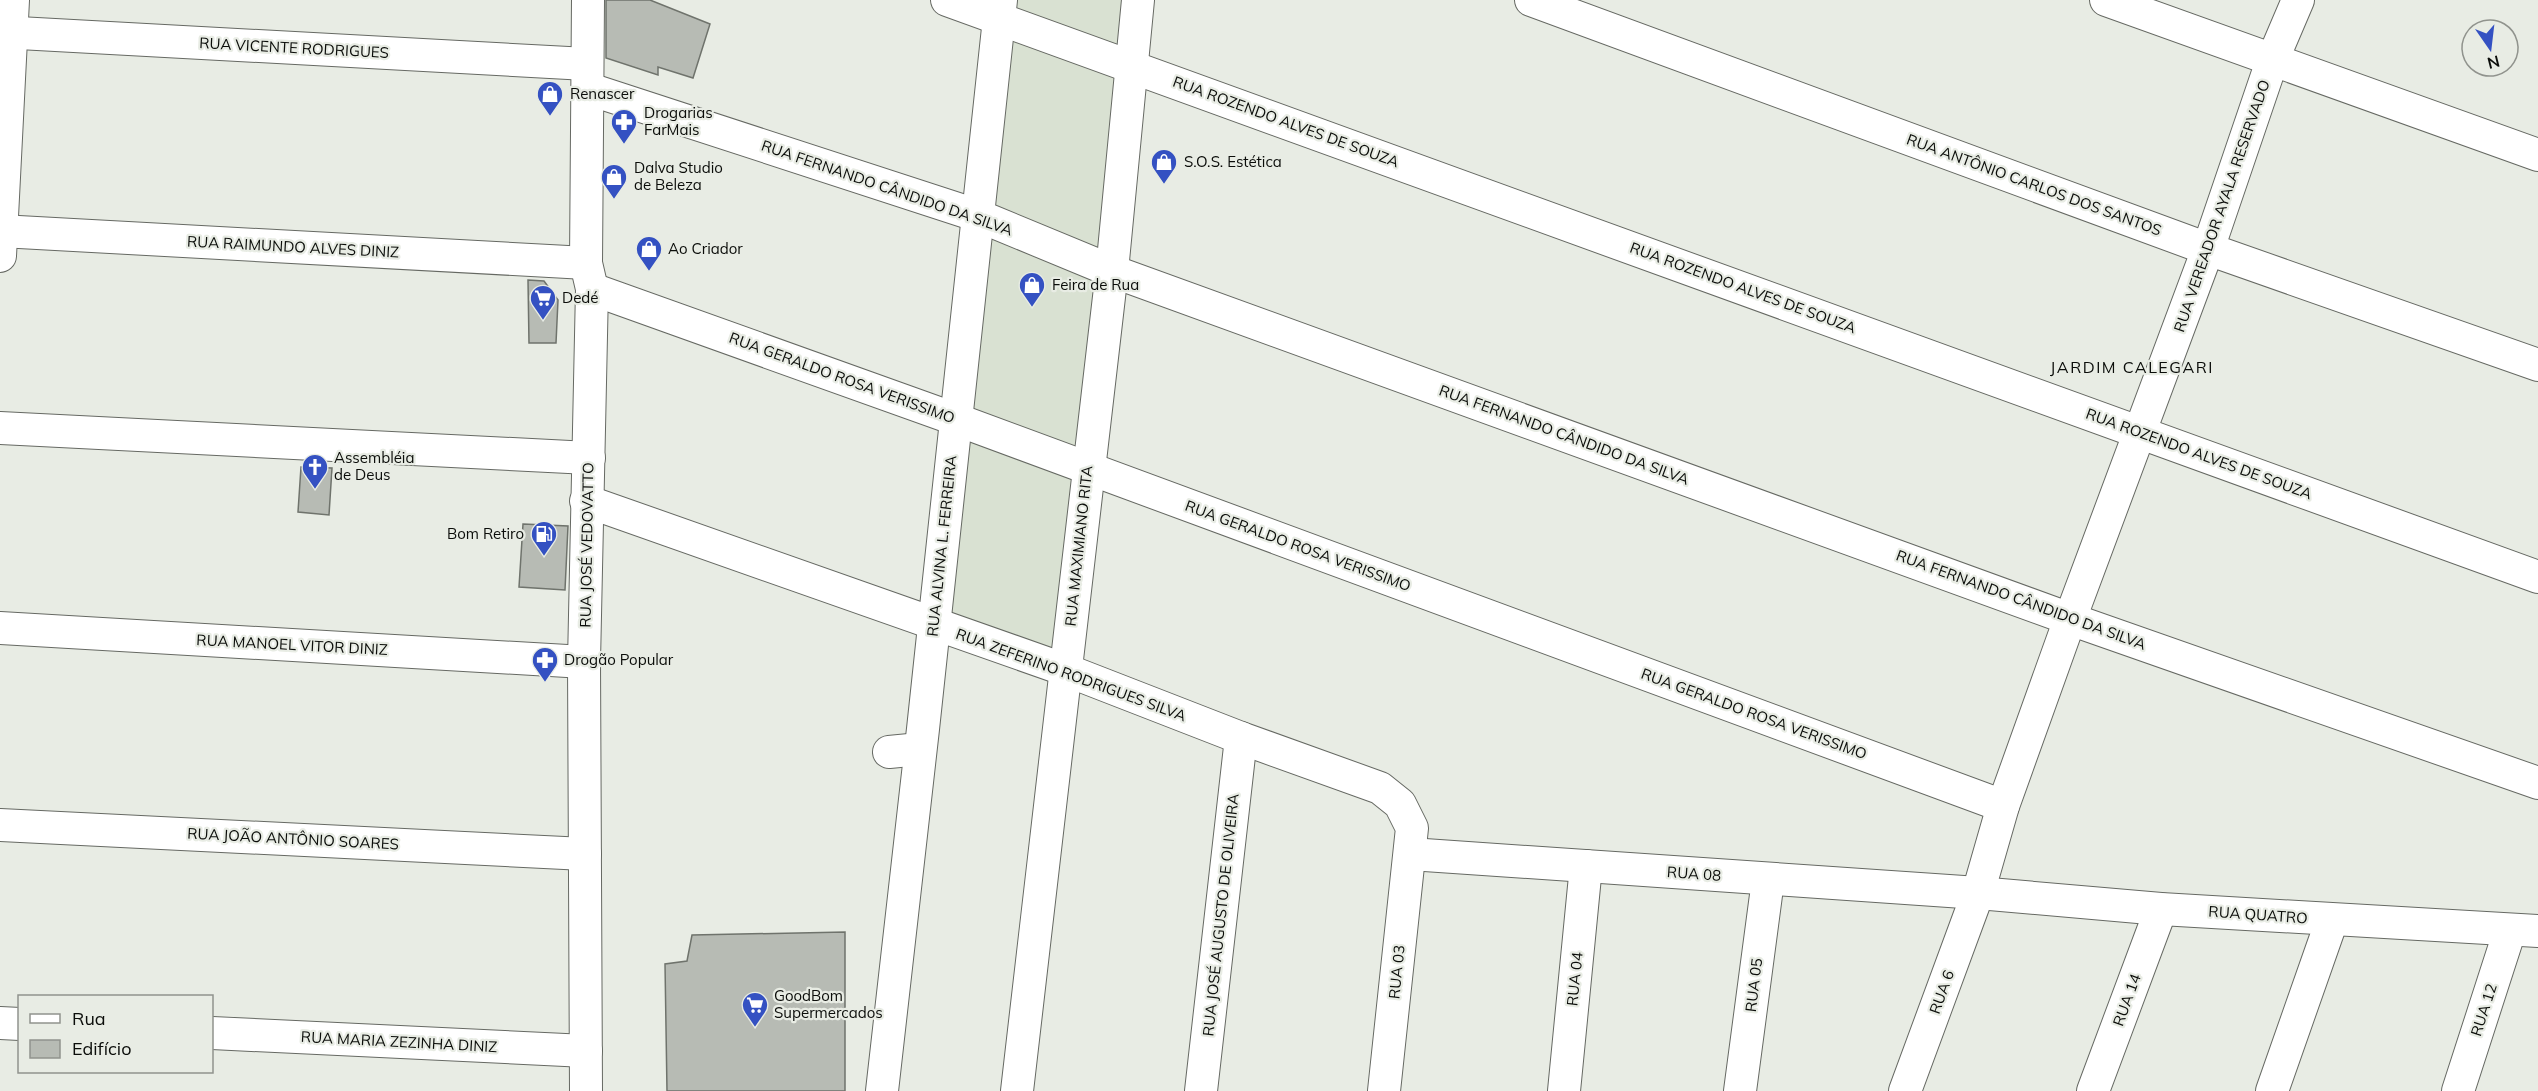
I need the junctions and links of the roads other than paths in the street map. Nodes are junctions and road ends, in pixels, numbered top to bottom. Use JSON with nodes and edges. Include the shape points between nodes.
{"nodes":[{"id":1,"x":13,"y":0,"type":"edge"},
{"id":2,"x":588,"y":0,"type":"edge"},
{"id":3,"x":947,"y":0,"type":"edge"},
{"id":4,"x":1138,"y":0,"type":"edge"},
{"id":5,"x":1531,"y":0,"type":"edge"},
{"id":6,"x":2106,"y":0,"type":"edge"},
{"id":7,"x":2298,"y":0,"type":"edge"},
{"id":8,"x":1000,"y":9,"type":"edge"},
{"id":9,"x":5,"y":32,"type":"edge"},
{"id":10,"x":2272,"y":61,"type":"junction"},
{"id":11,"x":1130,"y":65,"type":"junction"},
{"id":12,"x":588,"y":76,"type":"junction"},
{"id":13,"x":2538,"y":155,"type":"edge"},
{"id":14,"x":979,"y":216,"type":"junction"},
{"id":15,"x":1,"y":240,"type":"edge"},
{"id":16,"x":2208,"y":249,"type":"junction"},
{"id":17,"x":1112,"y":271,"type":"junction"},
{"id":18,"x":589,"y":276,"type":"junction"},
{"id":19,"x":2538,"y":365,"type":"edge"},
{"id":20,"x":955,"y":419,"type":"junction"},
{"id":21,"x":0,"y":428,"type":"edge"},
{"id":22,"x":2141,"y":433,"type":"junction"},
{"id":23,"x":589,"y":458,"type":"junction"},
{"id":24,"x":1088,"y":468,"type":"junction"},
{"id":25,"x":586,"y":501,"type":"junction"},
{"id":26,"x":2538,"y":577,"type":"edge"},
{"id":27,"x":2070,"y":619,"type":"junction"},
{"id":28,"x":933,"y":624,"type":"junction"},
{"id":29,"x":0,"y":628,"type":"edge"},
{"id":30,"x":584,"y":662,"type":"junction"},
{"id":31,"x":1066,"y":670,"type":"junction"},
{"id":32,"x":1241,"y":738,"type":"junction"},
{"id":33,"x":920,"y":749,"type":"junction"},
{"id":34,"x":889,"y":753,"type":"dead end"},
{"id":35,"x":2538,"y":783,"type":"edge"},
{"id":36,"x":2003,"y":806,"type":"junction"},
{"id":37,"x":0,"y":825,"type":"edge"},
{"id":38,"x":585,"y":854,"type":"junction"},
{"id":39,"x":1410,"y":854,"type":"junction"},
{"id":40,"x":1586,"y":866,"type":"junction"},
{"id":41,"x":1768,"y":880,"type":"junction"},
{"id":42,"x":1978,"y":893,"type":"junction"},
{"id":43,"x":2160,"y":909,"type":"junction"},
{"id":44,"x":2332,"y":920,"type":"junction"},
{"id":45,"x":2524,"y":931,"type":"edge"},
{"id":46,"x":0,"y":1023,"type":"edge"},
{"id":47,"x":18,"y":1024,"type":"edge"},
{"id":48,"x":213,"y":1033,"type":"edge"},
{"id":49,"x":586,"y":1052,"type":"junction"},
{"id":50,"x":586,"y":1091,"type":"edge"},
{"id":51,"x":882,"y":1091,"type":"edge"},
{"id":52,"x":1017,"y":1091,"type":"edge"},
{"id":53,"x":1201,"y":1091,"type":"edge"},
{"id":54,"x":1384,"y":1091,"type":"edge"},
{"id":55,"x":1563,"y":1091,"type":"edge"},
{"id":56,"x":1740,"y":1091,"type":"edge"},
{"id":57,"x":1905,"y":1091,"type":"edge"},
{"id":58,"x":2093,"y":1091,"type":"edge"},
{"id":59,"x":2272,"y":1091,"type":"edge"},
{"id":60,"x":2458,"y":1091,"type":"edge"}],
"edges":[{"from":1,"to":9,"type":"street"},
{"from":2,"to":12,"type":"street","name":"RUA JOSÉ VEDOVATTO"},
{"from":3,"to":8,"type":"street","name":"RUA ROZENDO ALVES DE SOUZA"},
{"from":4,"to":11,"type":"street","name":"RUA MAXIMIANO RITA"},
{"from":5,"to":16,"type":"street","name":"RUA ANTÔNIO CARLOS DOS SANTOS"},
{"from":6,"to":10,"type":"street"},
{"from":7,"to":10,"type":"street","name":"RUA VEREADOR AYALA RESERVADO"},
{"from":8,"to":11,"type":"street","name":"RUA ROZENDO ALVES DE SOUZA"},
{"from":8,"to":14,"type":"street","name":"RUA ALVINA L. FERREIRA"},
{"from":9,"to":12,"type":"street","name":"RUA VICENTE RODRIGUES"},
{"from":9,"to":15,"type":"street"},
{"from":10,"to":13,"type":"street"},
{"from":10,"to":16,"type":"street","name":"RUA VEREADOR AYALA RESERVADO"},
{"from":11,"to":17,"type":"street","name":"RUA MAXIMIANO RITA"},
{"from":11,"to":22,"type":"street","name":"RUA ROZENDO ALVES DE SOUZA"},
{"from":12,"to":14,"type":"street","name":"RUA FERNANDO CÂNDIDO DA SILVA"},
{"from":12,"to":18,"type":"street","name":"RUA JOSÉ VEDOVATTO"},
{"from":14,"to":17,"type":"street","name":"RUA FERNANDO CÂNDIDO DA SILVA"},
{"from":14,"to":20,"type":"street","name":"RUA ALVINA L. FERREIRA"},
{"from":15,"to":18,"type":"street","name":"RUA RAIMUNDO ALVES DINIZ"},
{"from":16,"to":19,"type":"street","name":"RUA ANTÔNIO CARLOS DOS SANTOS"},
{"from":16,"to":22,"type":"street","name":"RUA VEREADOR AYALA RESERVADO"},
{"from":17,"to":24,"type":"street","name":"RUA MAXIMIANO RITA"},
{"from":17,"to":27,"type":"street","name":"RUA FERNANDO CÂNDIDO DA SILVA"},
{"from":18,"to":20,"type":"street","name":"RUA GERALDO ROSA VERISSIMO"},
{"from":18,"to":23,"type":"street","name":"RUA JOSÉ VEDOVATTO"},
{"from":20,"to":24,"type":"street","name":"RUA GERALDO ROSA VERISSIMO"},
{"from":20,"to":28,"type":"street","name":"RUA ALVINA L. FERREIRA"},
{"from":21,"to":23,"type":"street"},
{"from":22,"to":26,"type":"street","name":"RUA ROZENDO ALVES DE SOUZA"},
{"from":22,"to":27,"type":"street","name":"RUA VEREADOR AYALA RESERVADO"},
{"from":23,"to":25,"type":"street","name":"RUA JOSÉ VEDOVATTO"},
{"from":24,"to":31,"type":"street","name":"RUA MAXIMIANO RITA"},
{"from":24,"to":36,"type":"street","name":"RUA GERALDO ROSA VERISSIMO"},
{"from":25,"to":28,"type":"street","name":"RUA ZEFERINO RODRIGUES SILVA"},
{"from":25,"to":30,"type":"street","name":"RUA JOSÉ VEDOVATTO"},
{"from":27,"to":35,"type":"street","name":"RUA FERNANDO CÂNDIDO DA SILVA"},
{"from":27,"to":36,"type":"street","name":"RUA VEREADOR AYALA RESERVADO"},
{"from":28,"to":31,"type":"street","name":"RUA ZEFERINO RODRIGUES SILVA"},
{"from":28,"to":33,"type":"street","name":"RUA ALVINA L. FERREIRA"},
{"from":29,"to":30,"type":"street","name":"RUA MANOEL VITOR DINIZ"},
{"from":30,"to":38,"type":"street","name":"RUA JOSÉ VEDOVATTO"},
{"from":31,"to":32,"type":"street","name":"RUA ZEFERINO RODRIGUES SILVA"},
{"from":31,"to":52,"type":"street","name":"RUA MAXIMIANO RITA"},
{"from":32,"to":39,"type":"street","name":"RUA ZEFERINO RODRIGUES SILVA","via":[[1380,788],[1400,804],[1412,828]]},
{"from":32,"to":53,"type":"street","name":"RUA JOSÉ AUGUSTO DE OLIVEIRA"},
{"from":33,"to":34,"type":"street"},
{"from":33,"to":51,"type":"street","name":"RUA ALVINA L. FERREIRA"},
{"from":36,"to":42,"type":"street","name":"RUA VEREADOR AYALA RESERVADO"},
{"from":37,"to":38,"type":"street","name":"RUA JOÃO ANTÔNIO SOARES"},
{"from":38,"to":49,"type":"street","name":"RUA JOSÉ VEDOVATTO"},
{"from":39,"to":40,"type":"street","name":"RUA 08"},
{"from":39,"to":54,"type":"street","name":"RUA 03"},
{"from":40,"to":41,"type":"street","name":"RUA 08"},
{"from":40,"to":55,"type":"street","name":"RUA 04"},
{"from":41,"to":42,"type":"street","name":"RUA 08"},
{"from":41,"to":56,"type":"street","name":"RUA 05"},
{"from":42,"to":43,"type":"street","name":"RUA QUATRO"},
{"from":42,"to":57,"type":"street","name":"RUA 6"},
{"from":43,"to":44,"type":"street","name":"RUA QUATRO"},
{"from":43,"to":58,"type":"street","name":"RUA 14"},
{"from":44,"to":45,"type":"street","name":"RUA QUATRO"},
{"from":44,"to":59,"type":"street"},
{"from":45,"to":60,"type":"street","name":"RUA 12"},
{"from":46,"to":47,"type":"street"},
{"from":48,"to":49,"type":"street","name":"RUA MARIA ZEZINHA DINIZ"},
{"from":49,"to":50,"type":"street","name":"RUA JOSÉ VEDOVATTO"}]}
